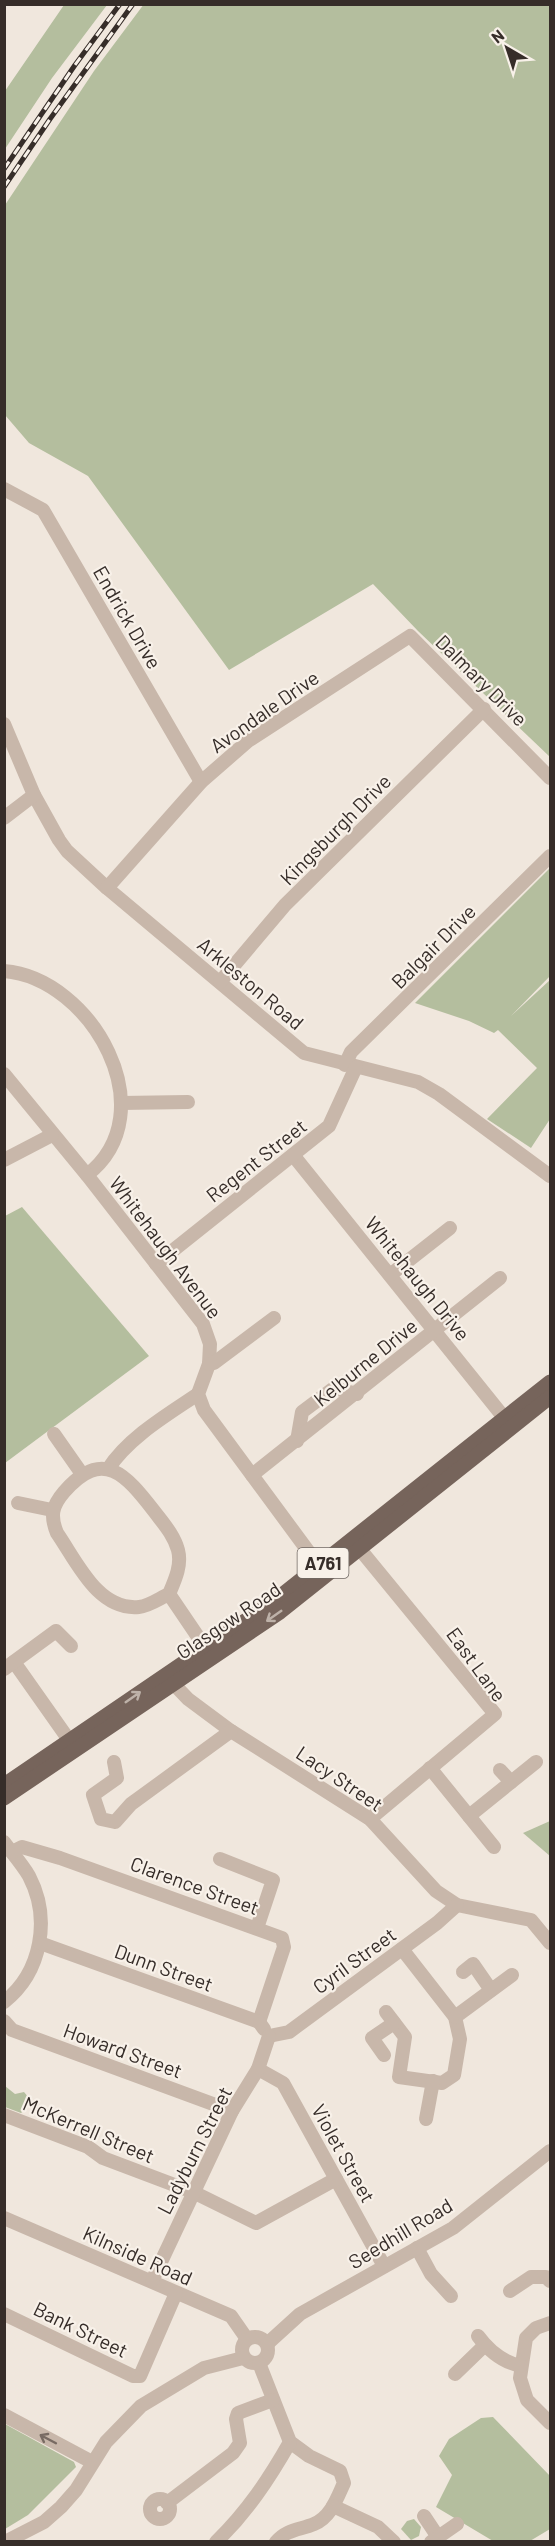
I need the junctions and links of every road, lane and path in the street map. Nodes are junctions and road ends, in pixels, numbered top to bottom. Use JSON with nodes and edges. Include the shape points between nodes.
{"nodes":[{"id":1,"x":4,"y":489,"type":"edge"},
{"id":2,"x":410,"y":636,"type":"joint"},
{"id":3,"x":483,"y":709,"type":"junction"},
{"id":4,"x":4,"y":724,"type":"edge"},
{"id":5,"x":550,"y":778,"type":"edge"},
{"id":6,"x":201,"y":782,"type":"junction"},
{"id":7,"x":34,"y":795,"type":"junction"},
{"id":8,"x":4,"y":818,"type":"edge"},
{"id":9,"x":550,"y":856,"type":"edge"},
{"id":10,"x":107,"y":888,"type":"junction"},
{"id":11,"x":4,"y":971,"type":"edge"},
{"id":12,"x":220,"y":982,"type":"junction"},
{"id":13,"x":350,"y":1066,"type":"junction"},
{"id":14,"x":4,"y":1074,"type":"edge"},
{"id":15,"x":188,"y":1102,"type":"dead end"},
{"id":16,"x":122,"y":1103,"type":"junction"},
{"id":17,"x":52,"y":1135,"type":"junction"},
{"id":18,"x":293,"y":1155,"type":"junction"},
{"id":19,"x":4,"y":1160,"type":"edge"},
{"id":20,"x":87,"y":1175,"type":"junction"},
{"id":21,"x":550,"y":1176,"type":"edge"},
{"id":22,"x":450,"y":1228,"type":"dead end"},
{"id":23,"x":156,"y":1264,"type":"junction"},
{"id":24,"x":390,"y":1275,"type":"junction"},
{"id":25,"x":500,"y":1278,"type":"dead end"},
{"id":26,"x":274,"y":1318,"type":"dead end"},
{"id":27,"x":435,"y":1330,"type":"junction"},
{"id":28,"x":209,"y":1364,"type":"junction"},
{"id":29,"x":550,"y":1382,"type":"edge"},
{"id":30,"x":198,"y":1394,"type":"junction"},
{"id":31,"x":357,"y":1394,"type":"junction"},
{"id":32,"x":550,"y":1397,"type":"edge"},
{"id":33,"x":508,"y":1423,"type":"junction"},
{"id":34,"x":54,"y":1434,"type":"dead end"},
{"id":35,"x":297,"y":1441,"type":"junction"},
{"id":36,"x":108,"y":1469,"type":"junction"},
{"id":37,"x":82,"y":1474,"type":"junction"},
{"id":38,"x":252,"y":1475,"type":"junction"},
{"id":39,"x":18,"y":1503,"type":"dead end"},
{"id":40,"x":52,"y":1510,"type":"junction"},
{"id":41,"x":356,"y":1545,"type":"junction"},
{"id":42,"x":323,"y":1571,"type":"junction"},
{"id":43,"x":169,"y":1594,"type":"junction"},
{"id":44,"x":71,"y":1646,"type":"dead end"},
{"id":45,"x":208,"y":1652,"type":"junction"},
{"id":46,"x":9,"y":1666,"type":"edge"},
{"id":47,"x":168,"y":1679,"type":"junction"},
{"id":48,"x":231,"y":1731,"type":"junction"},
{"id":49,"x":69,"y":1740,"type":"junction"},
{"id":50,"x":114,"y":1762,"type":"dead end"},
{"id":51,"x":536,"y":1762,"type":"dead end"},
{"id":52,"x":430,"y":1768,"type":"junction"},
{"id":53,"x":500,"y":1770,"type":"dead end"},
{"id":54,"x":511,"y":1782,"type":"junction"},
{"id":55,"x":7,"y":1787,"type":"edge"},
{"id":56,"x":469,"y":1816,"type":"junction"},
{"id":57,"x":370,"y":1819,"type":"junction"},
{"id":58,"x":8,"y":1847,"type":"edge"},
{"id":59,"x":494,"y":1847,"type":"dead end"},
{"id":60,"x":220,"y":1859,"type":"dead end"},
{"id":61,"x":457,"y":1905,"type":"junction"},
{"id":62,"x":257,"y":1928,"type":"junction"},
{"id":63,"x":40,"y":1943,"type":"junction"},
{"id":64,"x":550,"y":1944,"type":"edge"},
{"id":65,"x":402,"y":1949,"type":"junction"},
{"id":66,"x":463,"y":1972,"type":"dead end"},
{"id":67,"x":512,"y":1975,"type":"dead end"},
{"id":68,"x":491,"y":1990,"type":"junction"},
{"id":69,"x":4,"y":2002,"type":"edge"},
{"id":70,"x":455,"y":2017,"type":"junction"},
{"id":71,"x":4,"y":2021,"type":"edge"},
{"id":72,"x":259,"y":2022,"type":"junction"},
{"id":73,"x":269,"y":2036,"type":"junction"},
{"id":74,"x":384,"y":2055,"type":"dead end"},
{"id":75,"x":258,"y":2069,"type":"junction"},
{"id":76,"x":433,"y":2081,"type":"junction"},
{"id":77,"x":232,"y":2111,"type":"junction"},
{"id":78,"x":4,"y":2115,"type":"edge"},
{"id":79,"x":426,"y":2119,"type":"dead end"},
{"id":80,"x":550,"y":2151,"type":"edge"},
{"id":81,"x":336,"y":2179,"type":"junction"},
{"id":82,"x":193,"y":2192,"type":"junction"},
{"id":83,"x":7,"y":2223,"type":"edge"},
{"id":84,"x":417,"y":2248,"type":"junction"},
{"id":85,"x":538,"y":2261,"type":"dead end"},
{"id":86,"x":384,"y":2266,"type":"junction"},
{"id":87,"x":544,"y":2278,"type":"edge"},
{"id":88,"x":152,"y":2281,"type":"junction"},
{"id":89,"x":510,"y":2291,"type":"dead end"},
{"id":90,"x":176,"y":2293,"type":"junction"},
{"id":91,"x":451,"y":2296,"type":"dead end"},
{"id":92,"x":4,"y":2314,"type":"edge"},
{"id":93,"x":550,"y":2322,"type":"edge"},
{"id":94,"x":247,"y":2339,"type":"junction"},
{"id":95,"x":267,"y":2344,"type":"junction"},
{"id":96,"x":243,"y":2358,"type":"junction"},
{"id":97,"x":260,"y":2363,"type":"junction"},
{"id":98,"x":520,"y":2366,"type":"junction"},
{"id":99,"x":455,"y":2374,"type":"dead end"},
{"id":100,"x":273,"y":2400,"type":"junction"},
{"id":101,"x":4,"y":2415,"type":"edge"},
{"id":102,"x":550,"y":2423,"type":"edge"},
{"id":103,"x":290,"y":2442,"type":"junction"},
{"id":104,"x":92,"y":2462,"type":"junction"},
{"id":105,"x":168,"y":2503,"type":"dead end"},
{"id":106,"x":333,"y":2506,"type":"junction"},
{"id":107,"x":424,"y":2516,"type":"dead end"},
{"id":108,"x":457,"y":2524,"type":"dead end"},
{"id":109,"x":435,"y":2539,"type":"edge"},
{"id":110,"x":5,"y":2541,"type":"edge"},
{"id":111,"x":216,"y":2541,"type":"edge"},
{"id":112,"x":276,"y":2541,"type":"edge"},
{"id":113,"x":394,"y":2541,"type":"edge"}],
"edges":[{"from":1,"to":6,"type":"street","name":"Endrick Drive","via":[[43,510]]},
{"from":2,"to":3,"type":"street","name":"Dalmary Drive"},
{"from":2,"to":6,"type":"street","name":"Avondale Drive","via":[[248,741]]},
{"from":3,"to":5,"type":"street","name":"Dalmary Drive"},
{"from":3,"to":12,"type":"street","name":"Kingsburgh Drive","via":[[285,906]]},
{"from":4,"to":7,"type":"street","name":"Arkleston Road"},
{"from":6,"to":10,"type":"street","name":"Avondale Drive"},
{"from":7,"to":8,"type":"street"},
{"from":7,"to":10,"type":"street","name":"Arkleston Road","via":[[59,840]]},
{"from":9,"to":13,"type":"street","name":"Balgair Drive","via":[[351,1052]]},
{"from":10,"to":12,"type":"street","name":"Arkleston Road"},
{"from":11,"to":16,"type":"street","via":[[31,977],[65,995],[82,1012],[99,1032],[113,1062]]},
{"from":12,"to":13,"type":"street","name":"Arkleston Road","via":[[303,1053]]},
{"from":13,"to":18,"type":"street","name":"Regent Street","via":[[329,1126]]},
{"from":13,"to":21,"type":"street","name":"Arkleston Road","via":[[429,1088]]},
{"from":14,"to":17,"type":"street","name":"Whitehaugh Avenue"},
{"from":15,"to":16,"type":"street"},
{"from":16,"to":20,"type":"street","via":[[113,1142],[101,1163]]},
{"from":17,"to":19,"type":"street"},
{"from":17,"to":20,"type":"street","name":"Whitehaugh Avenue"},
{"from":18,"to":23,"type":"street","name":"Regent Street"},
{"from":18,"to":24,"type":"street","name":"Whitehaugh Drive"},
{"from":20,"to":23,"type":"street","name":"Whitehaugh Avenue"},
{"from":22,"to":24,"type":"street"},
{"from":23,"to":28,"type":"street","name":"Whitehaugh Avenue","via":[[203,1324],[210,1344]]},
{"from":24,"to":27,"type":"street","name":"Whitehaugh Drive"},
{"from":25,"to":27,"type":"street","name":"Kelburne Drive"},
{"from":26,"to":28,"type":"street"},
{"from":27,"to":31,"type":"street","name":"Kelburne Drive"},
{"from":27,"to":33,"type":"street","name":"Whitehaugh Drive"},
{"from":28,"to":30,"type":"street","name":"Whitehaugh Avenue"},
{"from":29,"to":33,"type":"main road","name":"Glasgow Road","number":"A761"},
{"from":30,"to":36,"type":"street","via":[[134,1440]]},
{"from":30,"to":38,"type":"street","via":[[204,1410]]},
{"from":31,"to":35,"type":"street","name":"Kelburne Drive"},
{"from":31,"to":35,"type":"street","via":[[334,1388],[302,1412]]},
{"from":32,"to":33,"type":"main road","name":"Glasgow Road","number":"A761"},
{"from":33,"to":41,"type":"main road","name":"Glasgow Road","number":"A761"},
{"from":34,"to":37,"type":"street"},
{"from":35,"to":38,"type":"street","name":"Kelburne Drive"},
{"from":36,"to":37,"type":"street"},
{"from":36,"to":43,"type":"street","via":[[122,1474],[135,1486],[170,1532],[178,1551],[178,1572]]},
{"from":37,"to":40,"type":"street"},
{"from":38,"to":42,"type":"street"},
{"from":39,"to":40,"type":"street"},
{"from":40,"to":43,"type":"street","via":[[57,1533],[99,1593],[124,1606],[141,1607]]},
{"from":41,"to":42,"type":"main road","name":"Glasgow Road","number":"A761"},
{"from":41,"to":52,"type":"street","name":"East Lane","via":[[495,1714]]},
{"from":42,"to":45,"type":"main road","name":"Glasgow Road","number":"A761","via":[[280,1612]]},
{"from":43,"to":45,"type":"street"},
{"from":44,"to":46,"type":"street","via":[[56,1631]]},
{"from":45,"to":47,"type":"main road","name":"Glasgow Road","number":"A761"},
{"from":46,"to":49,"type":"street"},
{"from":47,"to":48,"type":"street","name":"Lacy Street"},
{"from":49,"to":47,"type":"main road","name":"Glasgow Road","number":"A761","one_way":true},
{"from":47,"to":55,"type":"main road","name":"Glasgow Road","number":"A761"},
{"from":48,"to":50,"type":"street","via":[[131,1804],[115,1822],[101,1819],[93,1795],[117,1778]]},
{"from":48,"to":57,"type":"street","name":"Lacy Street"},
{"from":49,"to":55,"type":"main road","name":"Glasgow Road","number":"A761"},
{"from":51,"to":54,"type":"street"},
{"from":52,"to":56,"type":"street"},
{"from":52,"to":57,"type":"street","name":"East Lane"},
{"from":53,"to":54,"type":"street"},
{"from":54,"to":56,"type":"street"},
{"from":56,"to":59,"type":"street"},
{"from":57,"to":61,"type":"street","name":"Lacy Street","via":[[436,1891]]},
{"from":58,"to":62,"type":"street","name":"Clarence Street","via":[[60,1858]]},
{"from":58,"to":63,"type":"street","via":[[39,1899]]},
{"from":60,"to":62,"type":"street","via":[[273,1880]]},
{"from":61,"to":64,"type":"street","name":"Lacy Street","via":[[531,1920]]},
{"from":61,"to":65,"type":"street","name":"Cyril Street"},
{"from":62,"to":72,"type":"street","name":"Clarence Street","via":[[282,1938],[284,1947]]},
{"from":63,"to":69,"type":"street","via":[[28,1975]]},
{"from":63,"to":72,"type":"street","name":"Dunn Street"},
{"from":65,"to":70,"type":"street"},
{"from":65,"to":73,"type":"street","name":"Cyril Street","via":[[289,2032]]},
{"from":66,"to":68,"type":"street","via":[[474,1964]]},
{"from":67,"to":68,"type":"street"},
{"from":68,"to":70,"type":"street"},
{"from":70,"to":76,"type":"street","via":[[460,2039],[454,2075],[442,2083]]},
{"from":71,"to":77,"type":"street","name":"Howard Street","via":[[12,2030]]},
{"from":72,"to":73,"type":"street"},
{"from":73,"to":75,"type":"street","name":"Ladyburn Street"},
{"from":74,"to":76,"type":"street","via":[[372,2038],[390,2017],[405,2037],[399,2077]]},
{"from":75,"to":77,"type":"street","name":"Ladyburn Street"},
{"from":75,"to":81,"type":"street","name":"Violet Street","via":[[283,2083]]},
{"from":76,"to":79,"type":"street"},
{"from":77,"to":82,"type":"street","name":"Ladyburn Street"},
{"from":78,"to":82,"type":"street","name":"McKerrell Street"},
{"from":80,"to":84,"type":"street","name":"Seedhill Road","via":[[453,2228]]},
{"from":81,"to":82,"type":"street","name":"McKerrell Street","via":[[256,2223]]},
{"from":81,"to":86,"type":"street","name":"Violet Street"},
{"from":82,"to":88,"type":"street","name":"Ladyburn Street"},
{"from":83,"to":88,"type":"street","name":"Kilnside Road"},
{"from":84,"to":86,"type":"street","name":"Seedhill Road"},
{"from":84,"to":91,"type":"street","via":[[431,2274]]},
{"from":85,"to":87,"type":"street"},
{"from":86,"to":95,"type":"street","name":"Seedhill Road","via":[[300,2314]]},
{"from":87,"to":89,"type":"street","via":[[523,2281]]},
{"from":88,"to":90,"type":"street","name":"Kilnside Road"},
{"from":90,"to":92,"type":"street","name":"Bank Street","via":[[140,2376]]},
{"from":90,"to":94,"type":"street","name":"Kilnside Road","via":[[231,2316]]},
{"from":93,"to":98,"type":"street","via":[[526,2338]]},
{"from":94,"to":95,"type":"street","via":[[259,2337]]},
{"from":94,"to":96,"type":"street","via":[[242,2347]]},
{"from":95,"to":97,"type":"street","via":[[267,2356]]},
{"from":96,"to":97,"type":"street","via":[[249,2363]]},
{"from":96,"to":104,"type":"street","via":[[204,2368],[157,2395],[120,2425]]},
{"from":97,"to":100,"type":"street"},
{"from":98,"to":99,"type":"street","via":[[506,2362],[482,2340]]},
{"from":98,"to":102,"type":"street","via":[[527,2400]]},
{"from":100,"to":103,"type":"street"},
{"from":100,"to":105,"type":"street","via":[[238,2413],[240,2443],[233,2453]]},
{"from":104,"to":101,"type":"street","one_way":true},
{"from":103,"to":106,"type":"street","via":[[343,2475],[344,2483]]},
{"from":103,"to":111,"type":"street","via":[[265,2486],[237,2522]]},
{"from":104,"to":110,"type":"street","via":[[61,2507],[44,2522]]},
{"from":106,"to":112,"type":"street","via":[[324,2518]]},
{"from":106,"to":113,"type":"street","via":[[378,2527]]},
{"from":107,"to":109,"type":"street"},
{"from":108,"to":109,"type":"street"}]}
